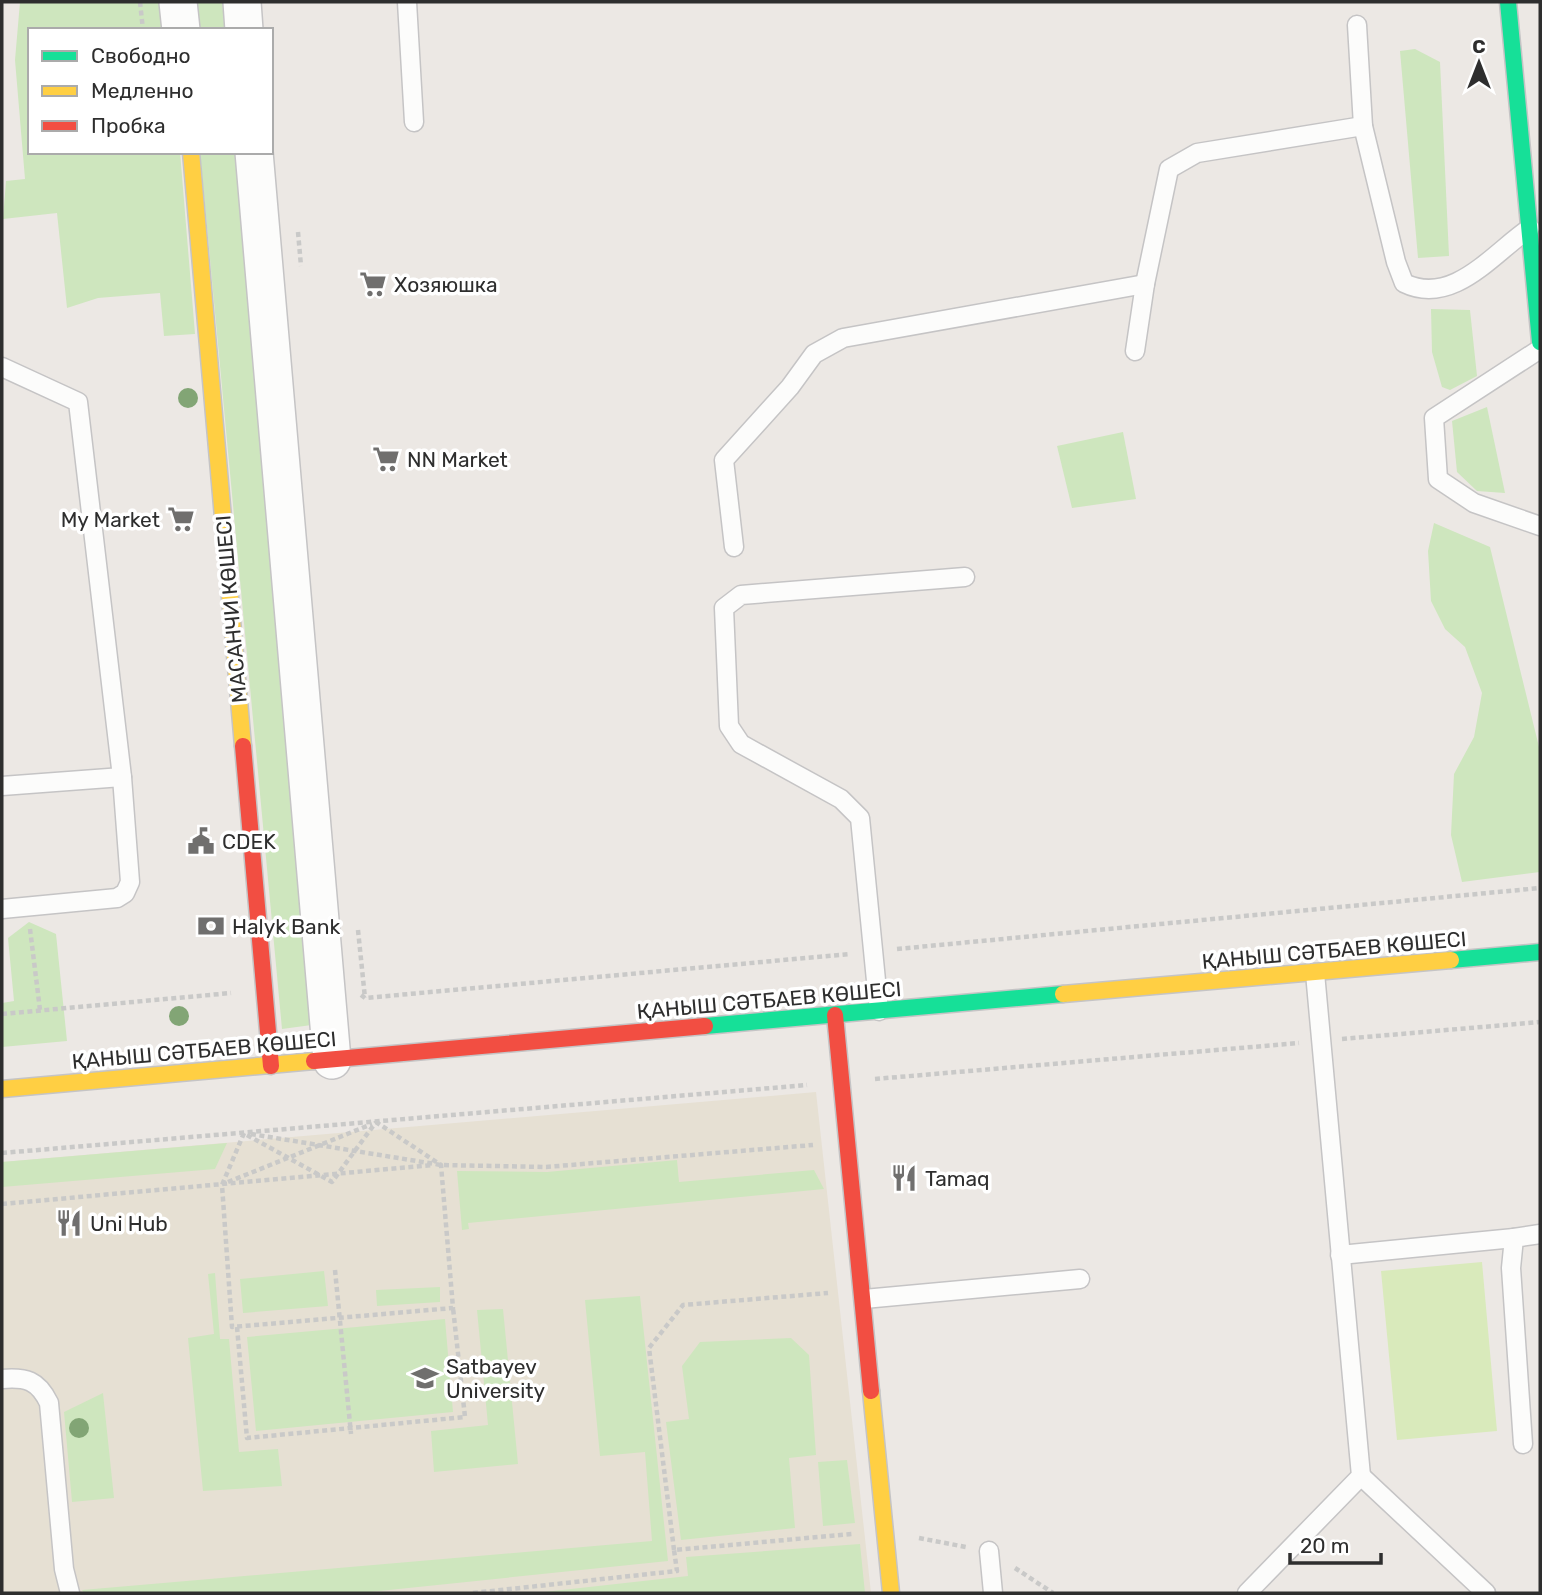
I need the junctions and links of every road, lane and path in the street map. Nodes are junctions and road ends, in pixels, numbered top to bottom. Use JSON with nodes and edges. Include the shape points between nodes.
{"nodes":[{"id":1,"x":140,"y":2,"type":"edge"},
{"id":2,"x":178,"y":2,"type":"edge"},
{"id":3,"x":242,"y":2,"type":"edge"},
{"id":4,"x":407,"y":2,"type":"edge"},
{"id":5,"x":1508,"y":2,"type":"edge"},
{"id":6,"x":1357,"y":25,"type":"dead end"},
{"id":7,"x":143,"y":28,"type":"edge"},
{"id":8,"x":181,"y":28,"type":"edge"},
{"id":9,"x":244,"y":28,"type":"edge"},
{"id":10,"x":414,"y":122,"type":"dead end"},
{"id":11,"x":1363,"y":126,"type":"junction"},
{"id":12,"x":191,"y":154,"type":"edge"},
{"id":13,"x":254,"y":154,"type":"edge"},
{"id":14,"x":1535,"y":227,"type":"edge"},
{"id":15,"x":1145,"y":284,"type":"junction"},
{"id":16,"x":1540,"y":342,"type":"edge"},
{"id":17,"x":1540,"y":349,"type":"edge"},
{"id":18,"x":1135,"y":351,"type":"dead end"},
{"id":19,"x":2,"y":367,"type":"edge"},
{"id":20,"x":1540,"y":526,"type":"edge"},
{"id":21,"x":734,"y":547,"type":"dead end"},
{"id":22,"x":965,"y":578,"type":"dead end"},
{"id":23,"x":122,"y":777,"type":"junction"},
{"id":24,"x":2,"y":786,"type":"edge"},
{"id":25,"x":1540,"y":888,"type":"edge"},
{"id":26,"x":27,"y":907,"type":"junction"},
{"id":27,"x":2,"y":909,"type":"edge"},
{"id":28,"x":872,"y":952,"type":"junction"},
{"id":29,"x":1540,"y":953,"type":"edge"},
{"id":30,"x":1315,"y":972,"type":"junction"},
{"id":31,"x":233,"y":993,"type":"dead end"},
{"id":32,"x":365,"y":998,"type":"dead end"},
{"id":33,"x":40,"y":1010,"type":"junction"},
{"id":34,"x":879,"y":1011,"type":"junction"},
{"id":35,"x":2,"y":1014,"type":"edge"},
{"id":36,"x":835,"y":1015,"type":"junction"},
{"id":37,"x":1540,"y":1022,"type":"edge"},
{"id":38,"x":1321,"y":1041,"type":"junction"},
{"id":39,"x":332,"y":1060,"type":"junction"},
{"id":40,"x":271,"y":1066,"type":"junction"},
{"id":41,"x":841,"y":1082,"type":"junction"},
{"id":42,"x":2,"y":1089,"type":"edge"},
{"id":43,"x":376,"y":1122,"type":"junction"},
{"id":44,"x":244,"y":1133,"type":"junction"},
{"id":45,"x":319,"y":1145,"type":"junction"},
{"id":46,"x":812,"y":1145,"type":"dead end"},
{"id":47,"x":355,"y":1151,"type":"junction"},
{"id":48,"x":2,"y":1153,"type":"edge"},
{"id":49,"x":288,"y":1158,"type":"junction"},
{"id":50,"x":441,"y":1165,"type":"junction"},
{"id":51,"x":338,"y":1174,"type":"junction"},
{"id":52,"x":320,"y":1175,"type":"junction"},
{"id":53,"x":222,"y":1185,"type":"junction"},
{"id":54,"x":2,"y":1204,"type":"edge"},
{"id":55,"x":1540,"y":1234,"type":"edge"},
{"id":56,"x":1514,"y":1238,"type":"junction"},
{"id":57,"x":1340,"y":1255,"type":"junction"},
{"id":58,"x":335,"y":1270,"type":"dead end"},
{"id":59,"x":1080,"y":1279,"type":"dead end"},
{"id":60,"x":832,"y":1292,"type":"dead end"},
{"id":61,"x":864,"y":1299,"type":"junction"},
{"id":62,"x":453,"y":1308,"type":"junction"},
{"id":63,"x":340,"y":1318,"type":"junction"},
{"id":64,"x":237,"y":1327,"type":"junction"},
{"id":65,"x":2,"y":1379,"type":"edge"},
{"id":66,"x":351,"y":1431,"type":"junction"},
{"id":67,"x":1523,"y":1444,"type":"dead end"},
{"id":68,"x":1361,"y":1476,"type":"junction"},
{"id":69,"x":884,"y":1532,"type":"junction"},
{"id":70,"x":674,"y":1550,"type":"junction"},
{"id":71,"x":989,"y":1551,"type":"junction"},
{"id":72,"x":70,"y":1593,"type":"edge"},
{"id":73,"x":473,"y":1593,"type":"edge"},
{"id":74,"x":891,"y":1593,"type":"edge"},
{"id":75,"x":993,"y":1593,"type":"edge"},
{"id":76,"x":1053,"y":1593,"type":"edge"},
{"id":77,"x":1247,"y":1593,"type":"edge"},
{"id":78,"x":1486,"y":1593,"type":"edge"}],
"edges":[{"from":1,"to":7,"type":"path"},
{"from":2,"to":8,"type":"street"},
{"from":3,"to":9,"type":"street"},
{"from":4,"to":10,"type":"lane"},
{"from":5,"to":14,"type":"main road"},
{"from":6,"to":11,"type":"lane"},
{"from":11,"to":14,"type":"lane","via":[[1404,283],[1431,291],[1465,279]]},
{"from":11,"to":15,"type":"lane","via":[[1197,153],[1169,169]]},
{"from":12,"to":40,"type":"main road","name":"МАСАНЧИ КӨШЕСІ"},
{"from":13,"to":39,"type":"street"},
{"from":14,"to":16,"type":"main road"},
{"from":15,"to":18,"type":"lane"},
{"from":15,"to":21,"type":"lane","via":[[843,338],[814,354],[723,460]]},
{"from":17,"to":20,"type":"lane","via":[[1434,418],[1438,479],[1474,503]]},
{"from":19,"to":23,"type":"lane","via":[[78,402]]},
{"from":22,"to":28,"type":"lane","via":[[741,595],[723,608],[729,726],[741,744],[841,799],[860,818]]},
{"from":23,"to":24,"type":"lane"},
{"from":23,"to":26,"type":"lane","via":[[130,882],[125,893],[117,898]]},
{"from":25,"to":28,"type":"path"},
{"from":26,"to":27,"type":"lane"},
{"from":26,"to":33,"type":"path"},
{"from":28,"to":32,"type":"path"},
{"from":28,"to":34,"type":"lane"},
{"from":29,"to":30,"type":"main road","name":"ҚАНЫШ СӘТБАЕВ КӨШЕСІ"},
{"from":30,"to":34,"type":"main road","name":"ҚАНЫШ СӘТБАЕВ КӨШЕСІ"},
{"from":30,"to":38,"type":"lane"},
{"from":31,"to":33,"type":"path"},
{"from":33,"to":35,"type":"path"},
{"from":34,"to":36,"type":"main road","name":"ҚАНЫШ СӘТБАЕВ КӨШЕСІ"},
{"from":36,"to":39,"type":"main road","name":"ҚАНЫШ СӘТБАЕВ КӨШЕСІ"},
{"from":36,"to":41,"type":"main road"},
{"from":37,"to":38,"type":"path"},
{"from":38,"to":41,"type":"path"},
{"from":38,"to":57,"type":"lane"},
{"from":39,"to":40,"type":"main road","name":"ҚАНЫШ СӘТБАЕВ КӨШЕСІ"},
{"from":40,"to":42,"type":"main road","name":"ҚАНЫШ СӘТБАЕВ КӨШЕСІ"},
{"from":41,"to":43,"type":"path"},
{"from":41,"to":61,"type":"main road"},
{"from":43,"to":44,"type":"path"},
{"from":43,"to":45,"type":"path"},
{"from":43,"to":47,"type":"path"},
{"from":43,"to":50,"type":"path"},
{"from":44,"to":45,"type":"path"},
{"from":44,"to":48,"type":"path"},
{"from":44,"to":49,"type":"path"},
{"from":44,"to":53,"type":"path"},
{"from":45,"to":47,"type":"path"},
{"from":45,"to":49,"type":"path"},
{"from":46,"to":50,"type":"path","via":[[546,1167]]},
{"from":47,"to":50,"type":"path"},
{"from":47,"to":51,"type":"path"},
{"from":49,"to":52,"type":"path"},
{"from":49,"to":53,"type":"path"},
{"from":50,"to":51,"type":"path"},
{"from":50,"to":62,"type":"path"},
{"from":51,"to":52,"type":"path","via":[[332,1182]]},
{"from":52,"to":53,"type":"path"},
{"from":53,"to":54,"type":"path"},
{"from":53,"to":64,"type":"path","via":[[232,1327]]},
{"from":55,"to":56,"type":"lane"},
{"from":56,"to":57,"type":"lane"},
{"from":56,"to":67,"type":"lane","via":[[1511,1268]]},
{"from":57,"to":68,"type":"lane"},
{"from":58,"to":63,"type":"path"},
{"from":59,"to":61,"type":"lane"},
{"from":60,"to":70,"type":"path","via":[[683,1304],[649,1348]]},
{"from":61,"to":69,"type":"main road"},
{"from":62,"to":63,"type":"path"},
{"from":62,"to":66,"type":"path","via":[[465,1417]]},
{"from":63,"to":64,"type":"path"},
{"from":63,"to":66,"type":"path"},
{"from":64,"to":66,"type":"path","via":[[247,1438]]},
{"from":65,"to":72,"type":"lane","via":[[25,1378],[36,1383],[49,1403]]},
{"from":68,"to":77,"type":"lane"},
{"from":68,"to":78,"type":"lane"},
{"from":69,"to":70,"type":"path"},
{"from":69,"to":71,"type":"path"},
{"from":69,"to":74,"type":"main road"},
{"from":70,"to":73,"type":"path","via":[[677,1572]]},
{"from":71,"to":75,"type":"lane"},
{"from":71,"to":76,"type":"path"}]}
